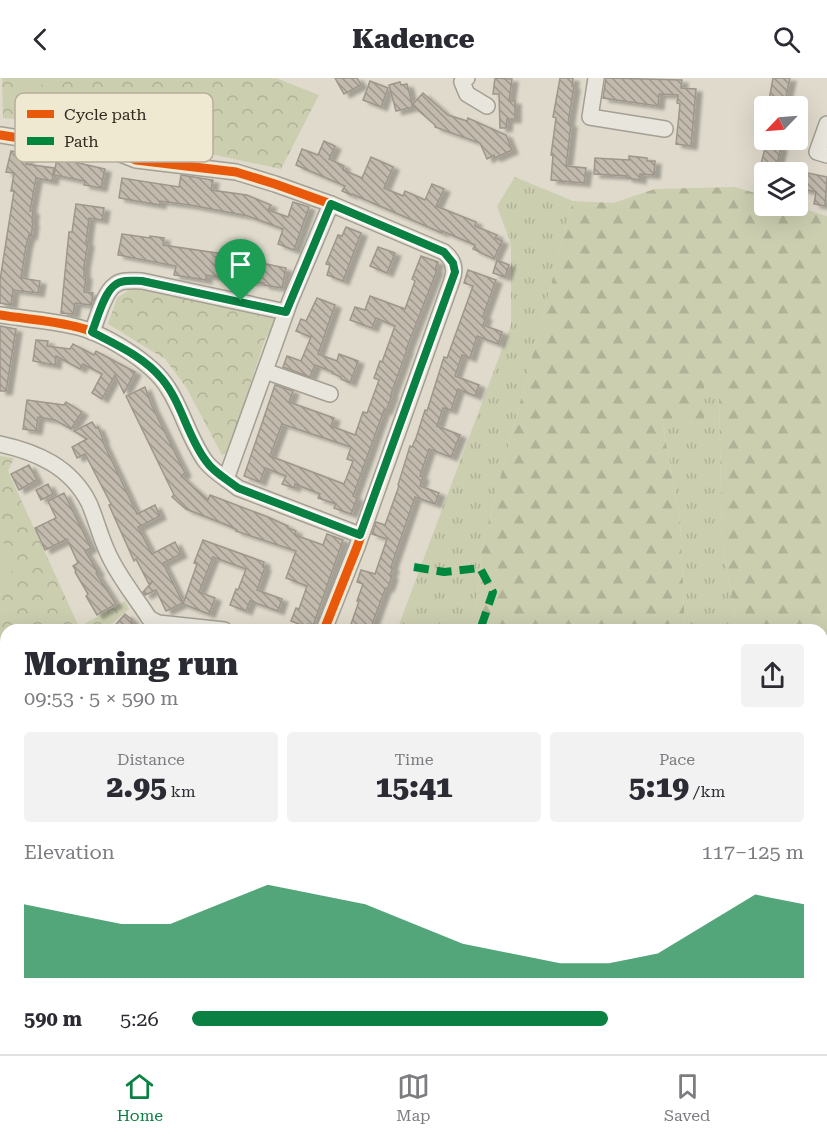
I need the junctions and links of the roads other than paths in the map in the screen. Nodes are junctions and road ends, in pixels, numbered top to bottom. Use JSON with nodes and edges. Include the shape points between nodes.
{"nodes":[{"id":1,"x":468,"y":78,"type":"edge"},
{"id":2,"x":596,"y":78,"type":"edge"},
{"id":3,"x":487,"y":106,"type":"dead end"},
{"id":4,"x":827,"y":124,"type":"edge"},
{"id":5,"x":665,"y":129,"type":"dead end"},
{"id":6,"x":0,"y":135,"type":"edge"},
{"id":7,"x":15,"y":137,"type":"edge"},
{"id":8,"x":827,"y":155,"type":"edge"},
{"id":9,"x":153,"y":162,"type":"edge"},
{"id":10,"x":331,"y":204,"type":"junction"},
{"id":11,"x":286,"y":312,"type":"junction"},
{"id":12,"x":0,"y":315,"type":"edge"},
{"id":13,"x":92,"y":332,"type":"junction"},
{"id":14,"x":265,"y":371,"type":"junction"},
{"id":15,"x":330,"y":394,"type":"dead end"},
{"id":16,"x":0,"y":444,"type":"edge"},
{"id":17,"x":226,"y":479,"type":"junction"},
{"id":18,"x":360,"y":535,"type":"junction"},
{"id":19,"x":174,"y":624,"type":"edge"},
{"id":20,"x":328,"y":624,"type":"edge"}],
"edges":[{"from":1,"to":3,"type":"street","via":[[462,82],[467,94]]},
{"from":2,"to":5,"type":"street","via":[[590,117]]},
{"from":4,"to":8,"type":"street","via":[[817,152]]},
{"from":6,"to":7,"type":"street"},
{"from":9,"to":10,"type":"street","via":[[236,172]]},
{"from":10,"to":11,"type":"street"},
{"from":10,"to":18,"type":"street","via":[[444,252],[455,272]]},
{"from":11,"to":13,"type":"street","via":[[142,281],[125,281],[109,291]]},
{"from":11,"to":14,"type":"street"},
{"from":12,"to":13,"type":"street"},
{"from":13,"to":17,"type":"street","via":[[152,368],[169,388],[207,463]]},
{"from":14,"to":15,"type":"street"},
{"from":14,"to":17,"type":"street"},
{"from":16,"to":19,"type":"street","via":[[41,456],[73,480],[88,502],[107,553],[149,618]]},
{"from":17,"to":18,"type":"street","via":[[238,488]]},
{"from":18,"to":20,"type":"street"}]}
